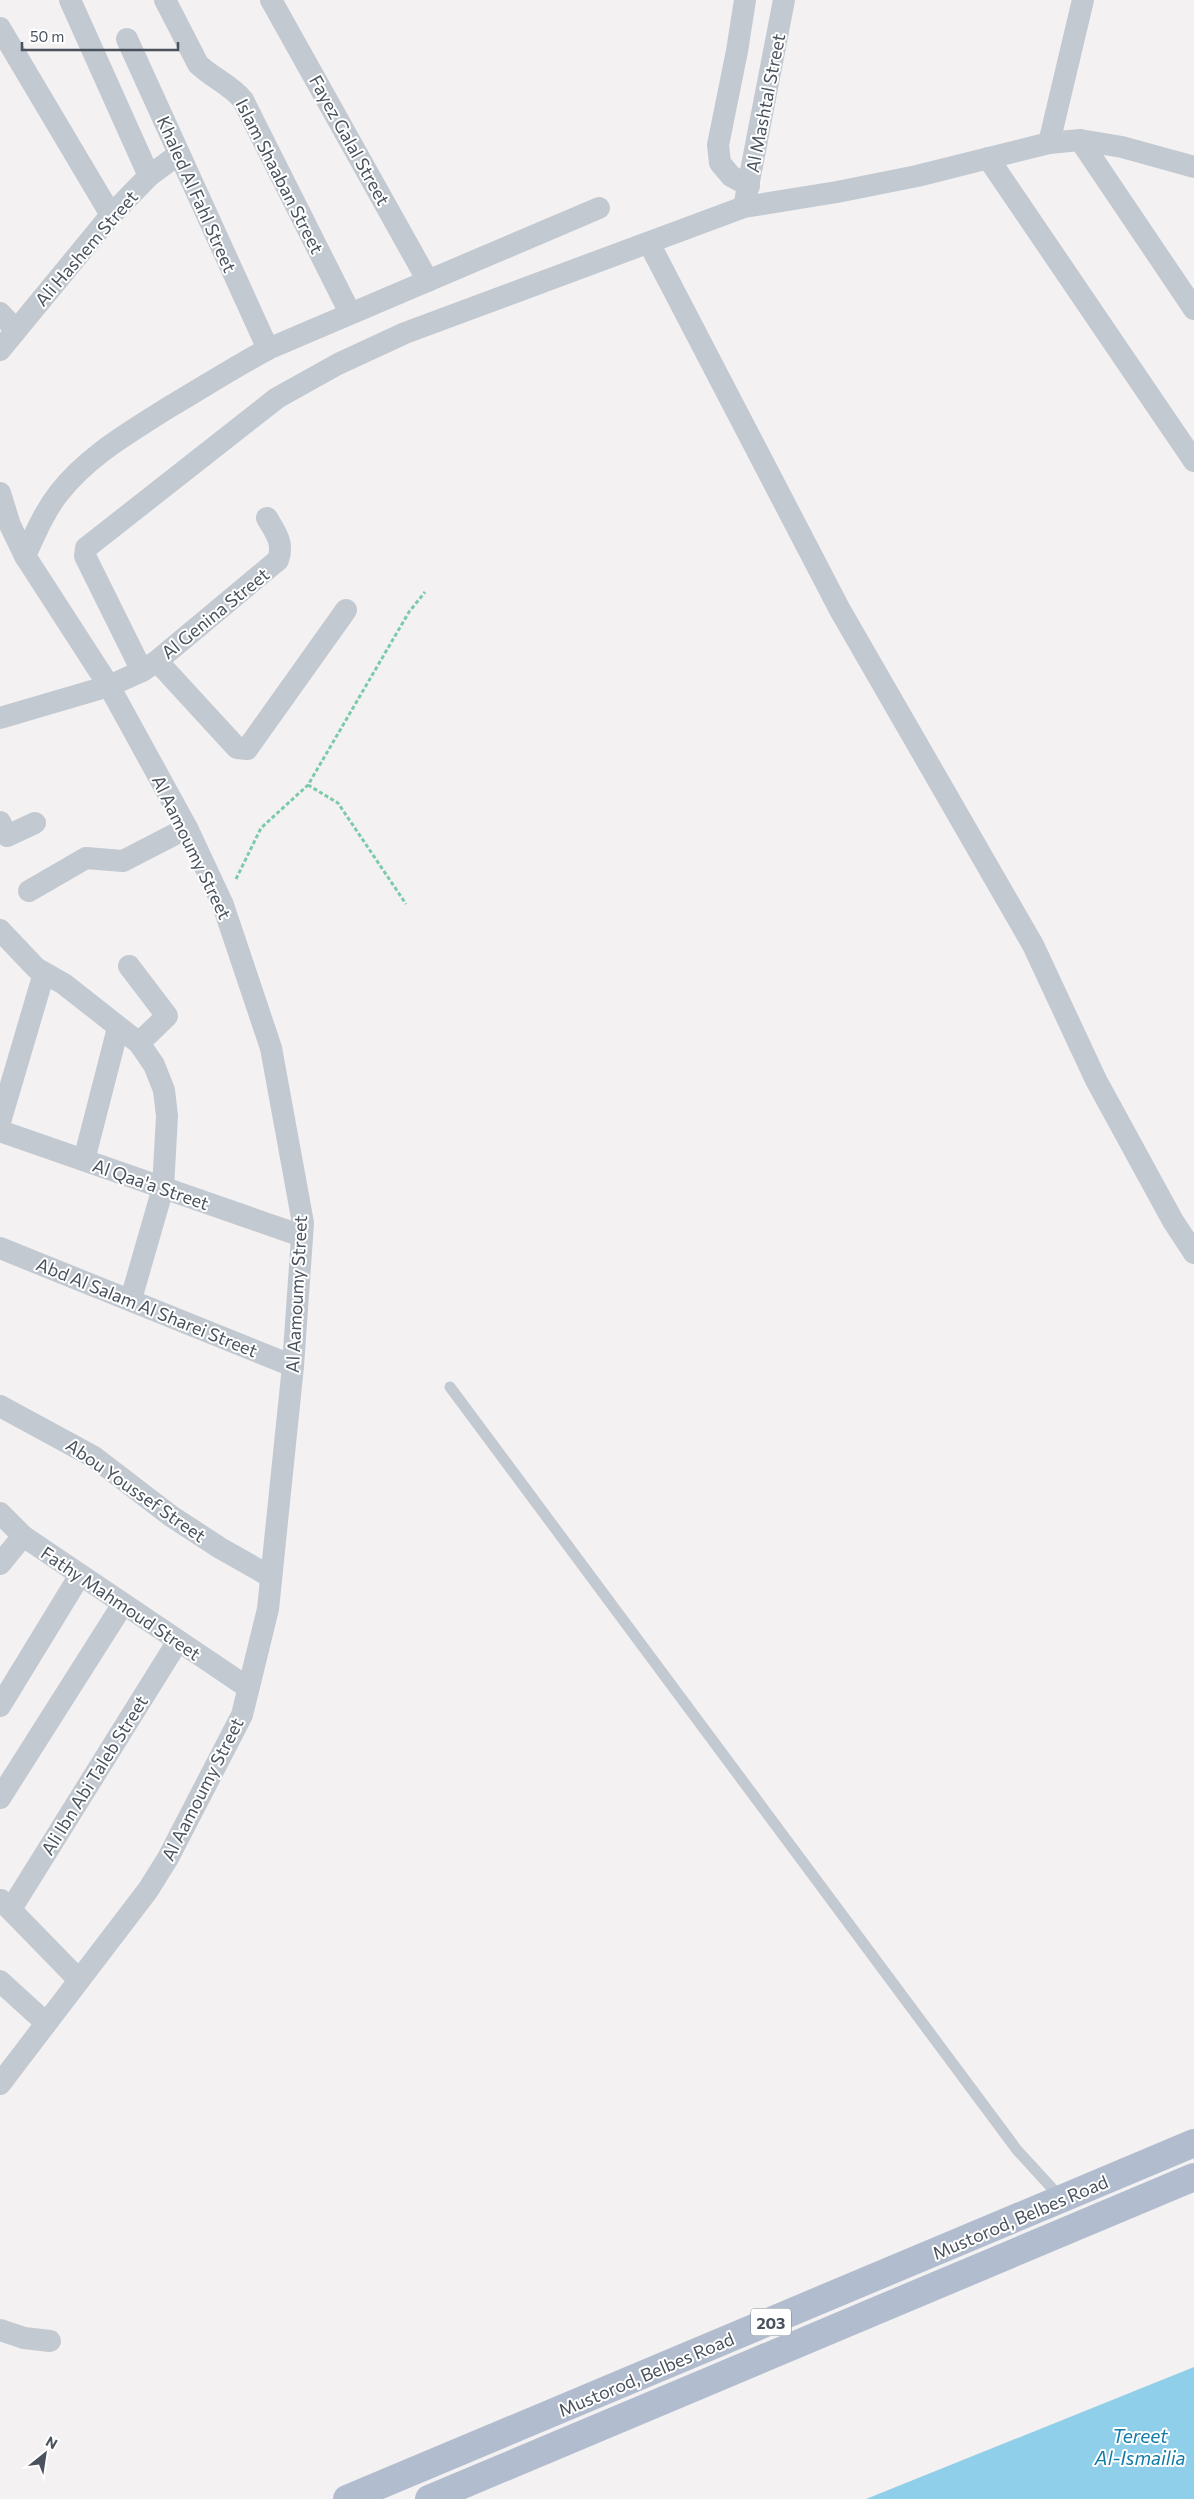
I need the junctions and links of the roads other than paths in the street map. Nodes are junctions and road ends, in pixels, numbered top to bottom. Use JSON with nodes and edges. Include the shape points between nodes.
{"nodes":[{"id":1,"x":70,"y":0,"type":"edge"},
{"id":2,"x":165,"y":0,"type":"edge"},
{"id":3,"x":272,"y":0,"type":"edge"},
{"id":4,"x":784,"y":0,"type":"edge"},
{"id":5,"x":1083,"y":0,"type":"edge"},
{"id":6,"x":740,"y":4,"type":"edge"},
{"id":7,"x":0,"y":28,"type":"edge"},
{"id":8,"x":127,"y":39,"type":"dead end"},
{"id":9,"x":1080,"y":140,"type":"junction"},
{"id":10,"x":1049,"y":142,"type":"junction"},
{"id":11,"x":179,"y":154,"type":"junction"},
{"id":12,"x":988,"y":158,"type":"junction"},
{"id":13,"x":1194,"y":167,"type":"edge"},
{"id":14,"x":148,"y":176,"type":"junction"},
{"id":15,"x":747,"y":196,"type":"junction"},
{"id":16,"x":599,"y":208,"type":"dead end"},
{"id":17,"x":111,"y":215,"type":"junction"},
{"id":18,"x":649,"y":243,"type":"junction"},
{"id":19,"x":428,"y":280,"type":"junction"},
{"id":20,"x":1194,"y":309,"type":"edge"},
{"id":21,"x":350,"y":313,"type":"junction"},
{"id":22,"x":0,"y":314,"type":"edge"},
{"id":23,"x":16,"y":330,"type":"junction"},
{"id":24,"x":268,"y":349,"type":"junction"},
{"id":25,"x":0,"y":350,"type":"edge"},
{"id":26,"x":1194,"y":461,"type":"edge"},
{"id":27,"x":0,"y":493,"type":"edge"},
{"id":28,"x":267,"y":518,"type":"dead end"},
{"id":29,"x":25,"y":556,"type":"junction"},
{"id":30,"x":346,"y":610,"type":"dead end"},
{"id":31,"x":149,"y":666,"type":"junction"},
{"id":32,"x":109,"y":686,"type":"junction"},
{"id":33,"x":0,"y":718,"type":"edge"},
{"id":34,"x":0,"y":822,"type":"edge"},
{"id":35,"x":36,"y":823,"type":"dead end"},
{"id":36,"x":186,"y":828,"type":"junction"},
{"id":37,"x":29,"y":891,"type":"dead end"},
{"id":38,"x":0,"y":930,"type":"edge"},
{"id":39,"x":129,"y":966,"type":"dead end"},
{"id":40,"x":44,"y":973,"type":"junction"},
{"id":41,"x":118,"y":1028,"type":"junction"},
{"id":42,"x":139,"y":1043,"type":"junction"},
{"id":43,"x":0,"y":1122,"type":"edge"},
{"id":44,"x":0,"y":1131,"type":"edge"},
{"id":45,"x":84,"y":1160,"type":"junction"},
{"id":46,"x":163,"y":1188,"type":"junction"},
{"id":47,"x":302,"y":1236,"type":"junction"},
{"id":48,"x":0,"y":1248,"type":"edge"},
{"id":49,"x":1194,"y":1253,"type":"edge"},
{"id":50,"x":130,"y":1299,"type":"junction"},
{"id":51,"x":293,"y":1366,"type":"junction"},
{"id":52,"x":450,"y":1386,"type":"dead end"},
{"id":53,"x":0,"y":1406,"type":"edge"},
{"id":54,"x":0,"y":1513,"type":"edge"},
{"id":55,"x":23,"y":1536,"type":"junction"},
{"id":56,"x":0,"y":1564,"type":"edge"},
{"id":57,"x":80,"y":1575,"type":"junction"},
{"id":58,"x":271,"y":1577,"type":"junction"},
{"id":59,"x":123,"y":1604,"type":"junction"},
{"id":60,"x":178,"y":1641,"type":"junction"},
{"id":61,"x":247,"y":1687,"type":"junction"},
{"id":62,"x":0,"y":1706,"type":"edge"},
{"id":63,"x":0,"y":1798,"type":"edge"},
{"id":64,"x":6,"y":1904,"type":"edge"},
{"id":65,"x":79,"y":1980,"type":"junction"},
{"id":66,"x":0,"y":1981,"type":"edge"},
{"id":67,"x":46,"y":2023,"type":"junction"},
{"id":68,"x":2,"y":2075,"type":"edge"},
{"id":69,"x":1194,"y":2143,"type":"edge"},
{"id":70,"x":1194,"y":2177,"type":"edge"},
{"id":71,"x":1062,"y":2199,"type":"junction"},
{"id":72,"x":0,"y":2330,"type":"edge"},
{"id":73,"x":50,"y":2341,"type":"dead end"},
{"id":74,"x":347,"y":2499,"type":"edge"},
{"id":75,"x":429,"y":2499,"type":"edge"}],
"edges":[{"from":1,"to":14,"type":"street"},
{"from":2,"to":21,"type":"street","name":"Islam Shaaban Street","via":[[198,64],[244,100]]},
{"from":3,"to":19,"type":"street","name":"Fayez Galal Street"},
{"from":4,"to":15,"type":"street","name":"Al Mashtal Street"},
{"from":5,"to":10,"type":"street"},
{"from":6,"to":15,"type":"street","via":[[737,51],[718,145],[720,163]]},
{"from":7,"to":17,"type":"street"},
{"from":8,"to":11,"type":"street","name":"Khaled Al Fahl Street"},
{"from":9,"to":10,"type":"street"},
{"from":9,"to":13,"type":"street","via":[[1122,147]]},
{"from":9,"to":20,"type":"street"},
{"from":10,"to":12,"type":"street"},
{"from":11,"to":14,"type":"street","name":"Ali Hashem Street"},
{"from":11,"to":24,"type":"street","name":"Khaled Al Fahl Street"},
{"from":12,"to":15,"type":"street","via":[[846,191]]},
{"from":12,"to":26,"type":"street"},
{"from":14,"to":17,"type":"street","name":"Ali Hashem Street"},
{"from":15,"to":18,"type":"street"},
{"from":16,"to":19,"type":"street"},
{"from":17,"to":23,"type":"street","name":"Ali Hashem Street"},
{"from":18,"to":31,"type":"street","via":[[405,333],[338,364],[277,398],[90,542],[84,556]]},
{"from":18,"to":49,"type":"street","via":[[840,610],[1033,945],[1096,1080],[1172,1221]]},
{"from":19,"to":21,"type":"street"},
{"from":21,"to":24,"type":"street"},
{"from":22,"to":23,"type":"street"},
{"from":23,"to":25,"type":"street","name":"Ali Hashem Street"},
{"from":24,"to":29,"type":"street","via":[[112,444],[83,466],[39,523]]},
{"from":27,"to":29,"type":"street","name":"Al Aamoumy Street"},
{"from":28,"to":31,"type":"street","name":"Al Genina Street","via":[[281,541],[282,551],[278,560]]},
{"from":29,"to":32,"type":"street","name":"Al Aamoumy Street"},
{"from":30,"to":31,"type":"street","via":[[247,748],[237,748]]},
{"from":31,"to":32,"type":"street","name":"Al Genina Street"},
{"from":32,"to":33,"type":"street","name":"Al Genina Street"},
{"from":32,"to":36,"type":"street","name":"Al Aamoumy Street"},
{"from":34,"to":35,"type":"street","via":[[7,836]]},
{"from":36,"to":37,"type":"street","via":[[123,861],[86,858]]},
{"from":36,"to":47,"type":"street","name":"Al Aamoumy Street","via":[[223,904],[271,1048],[303,1223]]},
{"from":38,"to":40,"type":"street"},
{"from":39,"to":42,"type":"street","via":[[167,1016]]},
{"from":40,"to":41,"type":"street","via":[[64,984]]},
{"from":40,"to":43,"type":"street"},
{"from":41,"to":42,"type":"street"},
{"from":41,"to":45,"type":"street"},
{"from":42,"to":46,"type":"street","via":[[154,1065],[164,1090],[167,1116]]},
{"from":44,"to":45,"type":"street","name":"Al Qaa'a Street"},
{"from":45,"to":46,"type":"street","name":"Al Qaa'a Street"},
{"from":46,"to":47,"type":"street","name":"Al Qaa'a Street"},
{"from":46,"to":50,"type":"street"},
{"from":47,"to":51,"type":"street","name":"Al Aamoumy Street"},
{"from":48,"to":50,"type":"street","name":"Abd Al Salam Al Sharei Street"},
{"from":50,"to":51,"type":"street","name":"Abd Al Salam Al Sharei Street"},
{"from":51,"to":58,"type":"street","name":"Al Aamoumy Street"},
{"from":52,"to":71,"type":"lane","via":[[1017,2150]]},
{"from":53,"to":58,"type":"street","name":"Abou Youssef Street","via":[[94,1457],[172,1516]]},
{"from":54,"to":55,"type":"street","name":"Fathy Mahmoud Street"},
{"from":55,"to":56,"type":"street"},
{"from":55,"to":57,"type":"street","name":"Fathy Mahmoud Street"},
{"from":57,"to":59,"type":"street","name":"Fathy Mahmoud Street"},
{"from":57,"to":62,"type":"street"},
{"from":58,"to":61,"type":"street","name":"Al Aamoumy Street","via":[[268,1609]]},
{"from":59,"to":60,"type":"street","name":"Fathy Mahmoud Street"},
{"from":59,"to":63,"type":"street"},
{"from":60,"to":61,"type":"street","name":"Fathy Mahmoud Street"},
{"from":60,"to":64,"type":"street","name":"Ali Ibn Abi Taleb Street"},
{"from":61,"to":65,"type":"street","name":"Al Aamoumy Street","via":[[242,1715],[168,1858],[124,1924]]},
{"from":64,"to":65,"type":"street"},
{"from":65,"to":67,"type":"street","name":"Al Aamoumy Street"},
{"from":66,"to":67,"type":"street"},
{"from":67,"to":68,"type":"street","name":"Al Aamoumy Street"},
{"from":69,"to":71,"type":"main road","name":"Mustorod, Belbes Road","number":"203"},
{"from":70,"to":75,"type":"main road","name":"Mustorod, Belbes Road","number":"203"},
{"from":71,"to":74,"type":"main road","name":"Mustorod, Belbes Road","number":"203"},
{"from":72,"to":73,"type":"street","via":[[24,2338]]}]}
